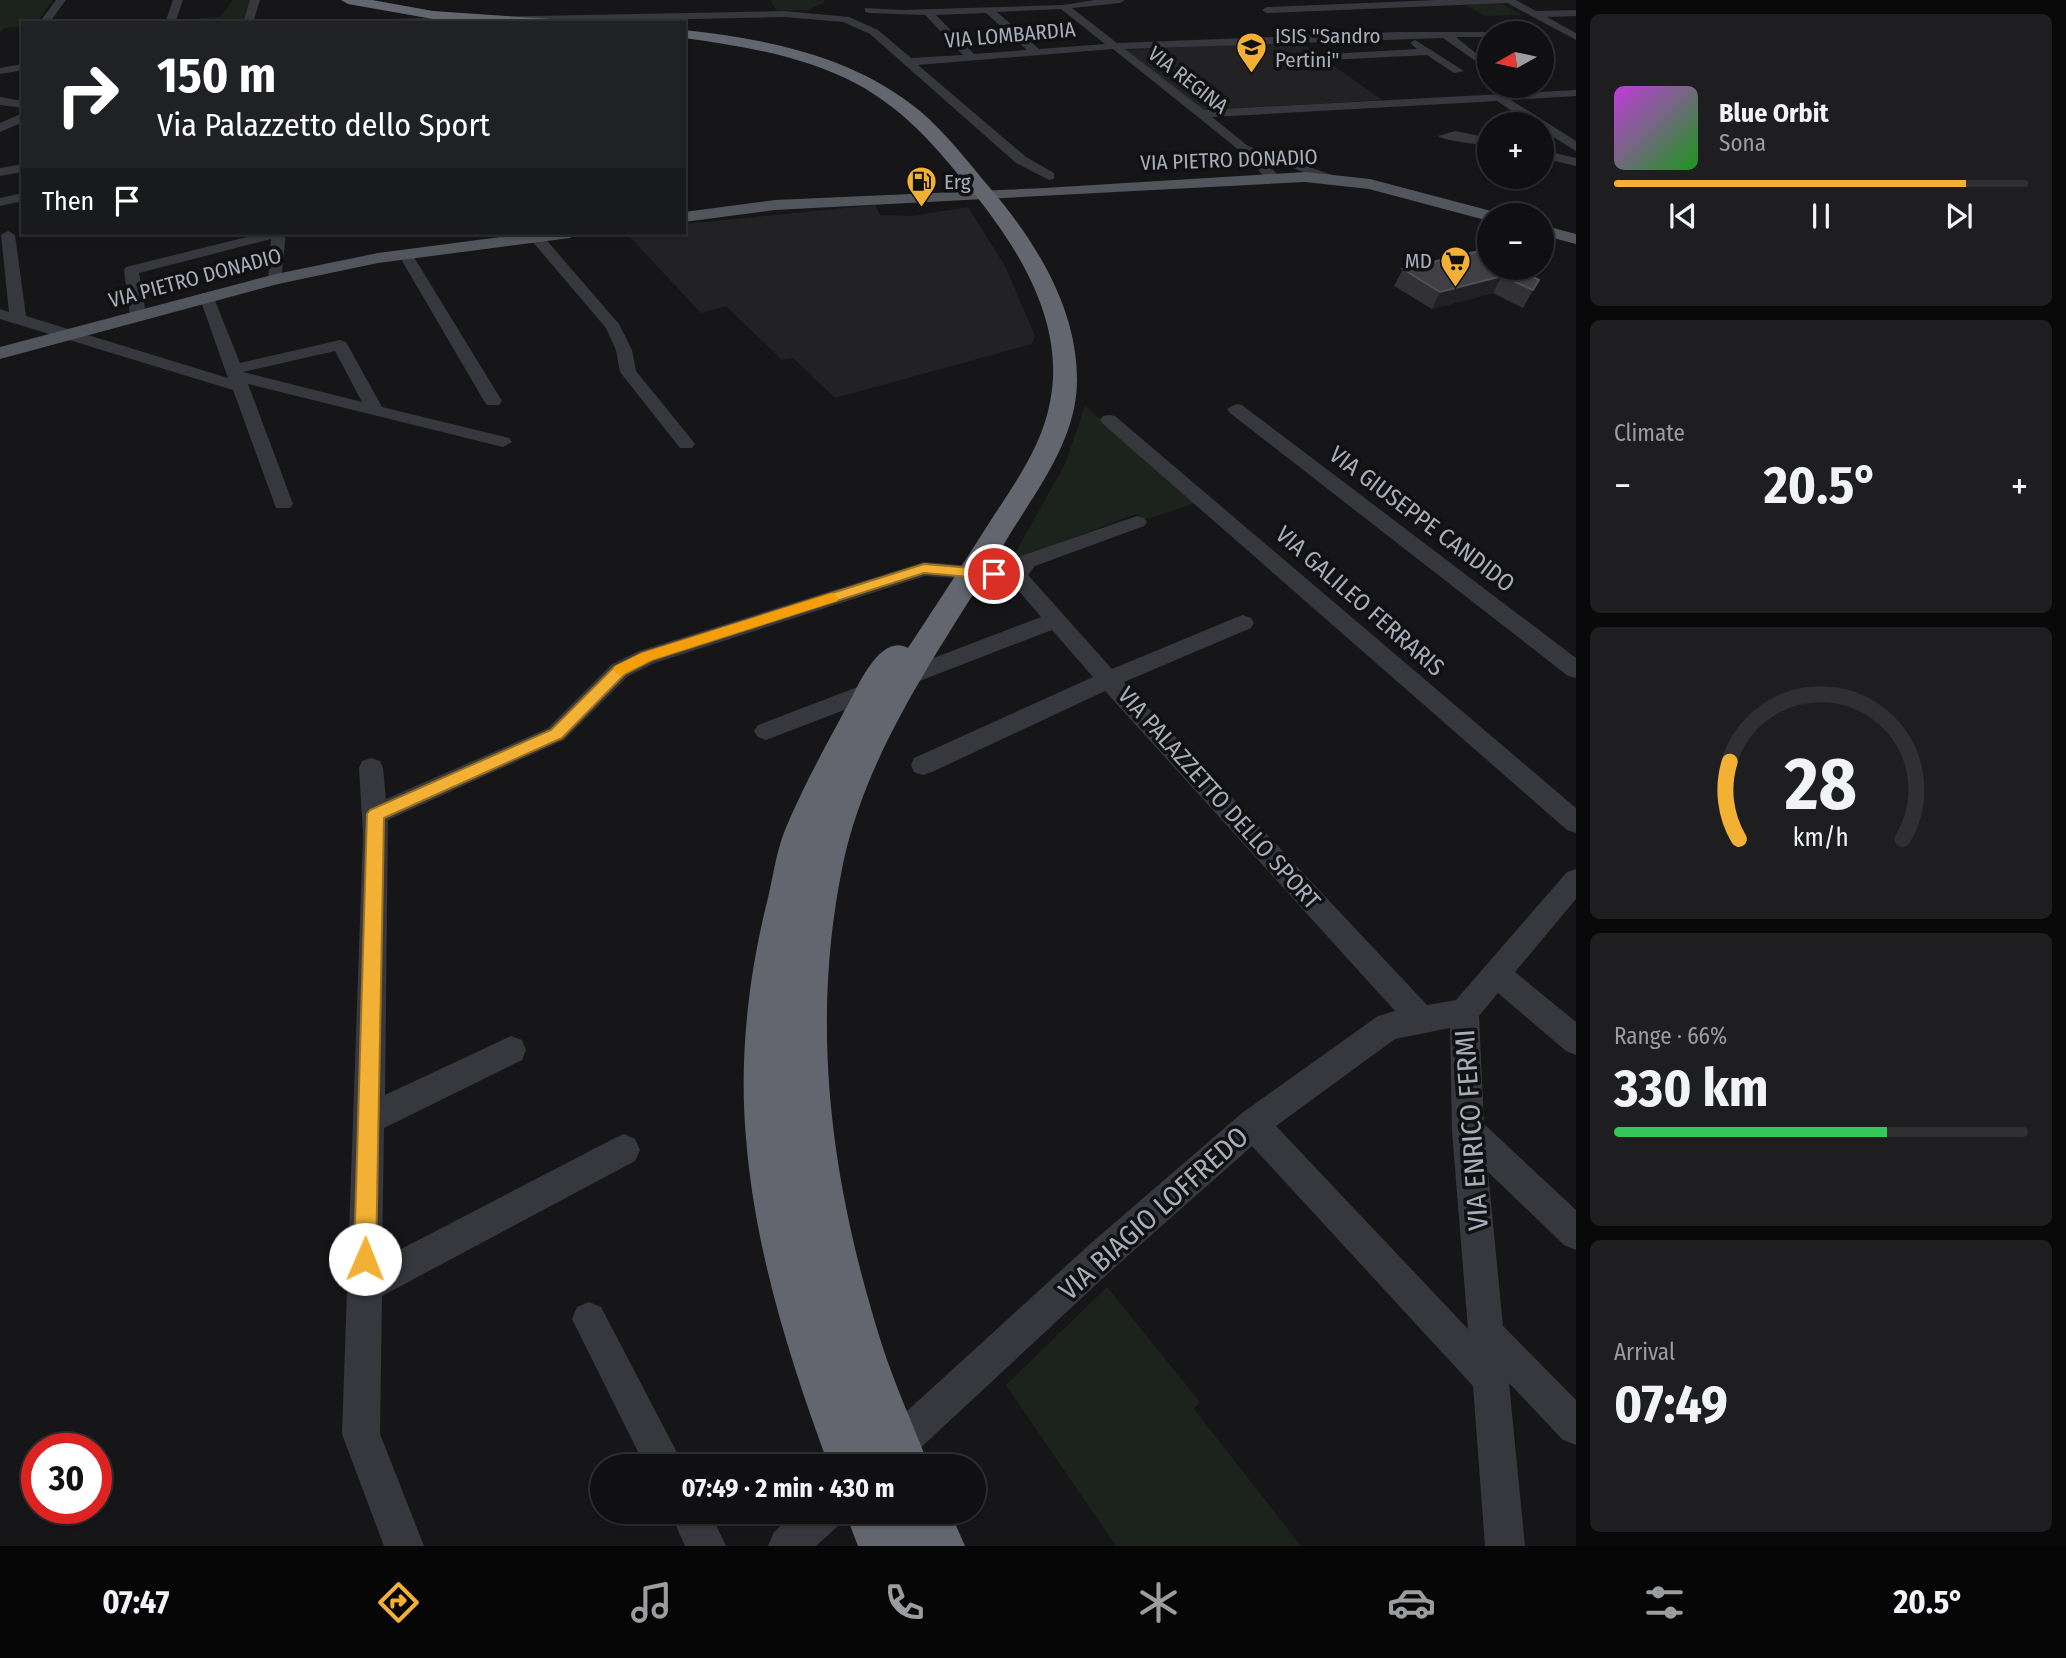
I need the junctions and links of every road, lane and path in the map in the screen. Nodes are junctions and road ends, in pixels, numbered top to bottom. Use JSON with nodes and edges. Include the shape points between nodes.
{"nodes":[{"id":1,"x":61,"y":0,"type":"edge"},
{"id":2,"x":178,"y":0,"type":"edge"},
{"id":3,"x":256,"y":0,"type":"edge"},
{"id":4,"x":765,"y":0,"type":"edge"},
{"id":5,"x":931,"y":0,"type":"edge"},
{"id":6,"x":1120,"y":0,"type":"edge"},
{"id":7,"x":1508,"y":0,"type":"edge"},
{"id":8,"x":340,"y":1,"type":"edge"},
{"id":9,"x":1426,"y":1,"type":"edge"},
{"id":10,"x":913,"y":3,"type":"dead end"},
{"id":11,"x":1356,"y":4,"type":"edge"},
{"id":12,"x":1061,"y":5,"type":"edge"},
{"id":13,"x":843,"y":9,"type":"junction"},
{"id":14,"x":1267,"y":10,"type":"dead end"},
{"id":15,"x":990,"y":11,"type":"junction"},
{"id":16,"x":1440,"y":11,"type":"dead end"},
{"id":17,"x":929,"y":12,"type":"junction"},
{"id":18,"x":901,"y":13,"type":"junction"},
{"id":19,"x":1576,"y":13,"type":"edge"},
{"id":20,"x":771,"y":14,"type":"junction"},
{"id":21,"x":801,"y":14,"type":"junction"},
{"id":22,"x":1534,"y":14,"type":"junction"},
{"id":23,"x":252,"y":19,"type":"edge"},
{"id":24,"x":1451,"y":20,"type":"dead end"},
{"id":25,"x":45,"y":21,"type":"edge"},
{"id":26,"x":171,"y":21,"type":"edge"},
{"id":27,"x":389,"y":21,"type":"edge"},
{"id":28,"x":457,"y":21,"type":"edge"},
{"id":29,"x":521,"y":21,"type":"edge"},
{"id":30,"x":869,"y":22,"type":"junction"},
{"id":31,"x":686,"y":34,"type":"edge"},
{"id":32,"x":1468,"y":34,"type":"junction"},
{"id":33,"x":1477,"y":34,"type":"edge"},
{"id":34,"x":1554,"y":34,"type":"edge"},
{"id":35,"x":1406,"y":35,"type":"junction"},
{"id":36,"x":1446,"y":35,"type":"junction"},
{"id":37,"x":1574,"y":35,"type":"edge"},
{"id":38,"x":686,"y":40,"type":"edge"},
{"id":39,"x":1115,"y":46,"type":"junction"},
{"id":40,"x":1037,"y":52,"type":"junction"},
{"id":41,"x":1428,"y":52,"type":"junction"},
{"id":42,"x":21,"y":54,"type":"edge"},
{"id":43,"x":1329,"y":57,"type":"dead end"},
{"id":44,"x":1474,"y":57,"type":"dead end"},
{"id":45,"x":972,"y":58,"type":"junction"},
{"id":46,"x":908,"y":62,"type":"junction"},
{"id":47,"x":5,"y":70,"type":"edge"},
{"id":48,"x":1458,"y":71,"type":"dead end"},
{"id":49,"x":1576,"y":93,"type":"edge"},
{"id":50,"x":1554,"y":94,"type":"edge"},
{"id":51,"x":1477,"y":97,"type":"edge"},
{"id":52,"x":1500,"y":98,"type":"edge"},
{"id":53,"x":0,"y":101,"type":"edge"},
{"id":54,"x":21,"y":105,"type":"edge"},
{"id":55,"x":1521,"y":112,"type":"edge"},
{"id":56,"x":1200,"y":114,"type":"junction"},
{"id":57,"x":21,"y":118,"type":"edge"},
{"id":58,"x":0,"y":128,"type":"edge"},
{"id":59,"x":1554,"y":133,"type":"edge"},
{"id":60,"x":1444,"y":136,"type":"dead end"},
{"id":61,"x":1477,"y":140,"type":"edge"},
{"id":62,"x":1238,"y":143,"type":"junction"},
{"id":63,"x":1576,"y":147,"type":"edge"},
{"id":64,"x":1554,"y":157,"type":"edge"},
{"id":65,"x":1576,"y":162,"type":"edge"},
{"id":66,"x":21,"y":168,"type":"edge"},
{"id":67,"x":1021,"y":172,"type":"junction"},
{"id":68,"x":0,"y":173,"type":"edge"},
{"id":69,"x":1274,"y":178,"type":"junction"},
{"id":70,"x":1337,"y":179,"type":"junction"},
{"id":71,"x":1048,"y":184,"type":"junction"},
{"id":72,"x":993,"y":194,"type":"junction"},
{"id":73,"x":21,"y":197,"type":"edge"},
{"id":74,"x":0,"y":202,"type":"edge"},
{"id":75,"x":1477,"y":213,"type":"edge"},
{"id":76,"x":686,"y":217,"type":"edge"},
{"id":77,"x":1554,"y":233,"type":"edge"},
{"id":78,"x":10,"y":234,"type":"edge"},
{"id":79,"x":271,"y":235,"type":"edge"},
{"id":80,"x":279,"y":235,"type":"edge"},
{"id":81,"x":548,"y":235,"type":"edge"},
{"id":82,"x":525,"y":237,"type":"edge"},
{"id":83,"x":1576,"y":239,"type":"edge"},
{"id":84,"x":405,"y":254,"type":"junction"},
{"id":85,"x":276,"y":279,"type":"junction"},
{"id":86,"x":206,"y":296,"type":"junction"},
{"id":87,"x":0,"y":314,"type":"edge"},
{"id":88,"x":138,"y":315,"type":"junction"},
{"id":89,"x":18,"y":318,"type":"junction"},
{"id":90,"x":73,"y":334,"type":"junction"},
{"id":91,"x":0,"y":353,"type":"edge"},
{"id":92,"x":237,"y":377,"type":"junction"},
{"id":93,"x":493,"y":401,"type":"dead end"},
{"id":94,"x":1236,"y":409,"type":"dead end"},
{"id":95,"x":375,"y":410,"type":"junction"},
{"id":96,"x":1109,"y":420,"type":"dead end"},
{"id":97,"x":503,"y":442,"type":"dead end"},
{"id":98,"x":686,"y":444,"type":"dead end"},
{"id":99,"x":284,"y":504,"type":"dead end"},
{"id":100,"x":1137,"y":522,"type":"dead end"},
{"id":101,"x":1017,"y":576,"type":"junction"},
{"id":102,"x":1056,"y":620,"type":"junction"},
{"id":103,"x":1243,"y":623,"type":"dead end"},
{"id":104,"x":1576,"y":670,"type":"edge"},
{"id":105,"x":1110,"y":679,"type":"junction"},
{"id":106,"x":766,"y":731,"type":"dead end"},
{"id":107,"x":923,"y":765,"type":"dead end"},
{"id":108,"x":371,"y":768,"type":"dead end"},
{"id":109,"x":376,"y":814,"type":"junction"},
{"id":110,"x":1576,"y":823,"type":"edge"},
{"id":111,"x":1576,"y":880,"type":"edge"},
{"id":112,"x":1496,"y":974,"type":"junction"},
{"id":113,"x":1464,"y":1012,"type":"junction"},
{"id":114,"x":1422,"y":1020,"type":"junction"},
{"id":115,"x":1576,"y":1041,"type":"edge"},
{"id":116,"x":511,"y":1050,"type":"dead end"},
{"id":117,"x":367,"y":1120,"type":"junction"},
{"id":118,"x":1253,"y":1124,"type":"junction"},
{"id":119,"x":1468,"y":1131,"type":"junction"},
{"id":120,"x":624,"y":1150,"type":"dead end"},
{"id":121,"x":1576,"y":1233,"type":"edge"},
{"id":122,"x":364,"y":1287,"type":"junction"},
{"id":123,"x":589,"y":1319,"type":"dead end"},
{"id":124,"x":1486,"y":1334,"type":"junction"},
{"id":125,"x":1490,"y":1378,"type":"junction"},
{"id":126,"x":1576,"y":1427,"type":"edge"},
{"id":127,"x":659,"y":1454,"type":"edge"},
{"id":128,"x":852,"y":1454,"type":"edge"},
{"id":129,"x":887,"y":1454,"type":"edge"},
{"id":130,"x":896,"y":1454,"type":"edge"},
{"id":131,"x":695,"y":1524,"type":"edge"},
{"id":132,"x":811,"y":1524,"type":"edge"},
{"id":133,"x":878,"y":1524,"type":"edge"},
{"id":134,"x":927,"y":1524,"type":"edge"},
{"id":135,"x":404,"y":1546,"type":"edge"},
{"id":136,"x":706,"y":1546,"type":"edge"},
{"id":137,"x":788,"y":1546,"type":"edge"},
{"id":138,"x":886,"y":1546,"type":"edge"},
{"id":139,"x":937,"y":1546,"type":"edge"},
{"id":140,"x":1505,"y":1546,"type":"edge"}],
"edges":[{"from":1,"to":25,"type":"street"},
{"from":2,"to":26,"type":"street"},
{"from":3,"to":23,"type":"street"},
{"from":4,"to":20,"type":"street"},
{"from":5,"to":10,"type":"street"},
{"from":6,"to":12,"type":"street"},
{"from":7,"to":9,"type":"street"},
{"from":7,"to":22,"type":"street"},
{"from":8,"to":28,"type":"highway","via":[[379,13]]},
{"from":8,"to":29,"type":"highway","via":[[433,15]]},
{"from":9,"to":11,"type":"street"},
{"from":9,"to":16,"type":"street"},
{"from":11,"to":14,"type":"street"},
{"from":11,"to":35,"type":"street"},
{"from":12,"to":15,"type":"street"},
{"from":12,"to":39,"type":"street","name":"VIA LOMBARDIA"},
{"from":13,"to":21,"type":"street"},
{"from":13,"to":21,"type":"street"},
{"from":13,"to":30,"type":"street"},
{"from":13,"to":30,"type":"street"},
{"from":15,"to":17,"type":"street"},
{"from":15,"to":40,"type":"street"},
{"from":17,"to":18,"type":"street"},
{"from":17,"to":45,"type":"street"},
{"from":18,"to":30,"type":"street"},
{"from":18,"to":30,"type":"street"},
{"from":19,"to":22,"type":"street"},
{"from":20,"to":21,"type":"street"},
{"from":20,"to":27,"type":"street","via":[[511,13]]},
{"from":22,"to":37,"type":"street"},
{"from":24,"to":32,"type":"street"},
{"from":30,"to":46,"type":"street"},
{"from":31,"to":130,"type":"highway","via":[[814,62],[859,79],[907,109],[993,202],[1016,235],[1037,271],[1060,329],[1064,398],[1044,456],[905,679],[863,756],[831,838],[818,895],[804,1075],[819,1185],[842,1293]]},
{"from":32,"to":33,"type":"street","name":"VIA LOMBARDIA"},
{"from":32,"to":36,"type":"street","name":"VIA LOMBARDIA"},
{"from":34,"to":37,"type":"street"},
{"from":35,"to":36,"type":"street","name":"VIA LOMBARDIA"},
{"from":35,"to":39,"type":"street","name":"VIA LOMBARDIA"},
{"from":35,"to":41,"type":"street"},
{"from":36,"to":44,"type":"street"},
{"from":38,"to":128,"type":"highway","via":[[750,51],[807,68],[892,107],[917,128],[978,202],[1017,266],[1045,335],[1054,384],[1035,455],[869,695],[803,831],[777,940],[766,1033],[768,1138],[791,1271]]},
{"from":39,"to":40,"type":"street","name":"VIA LOMBARDIA"},
{"from":39,"to":56,"type":"street","name":"VIA REGINA"},
{"from":40,"to":45,"type":"street","name":"VIA LOMBARDIA"},
{"from":41,"to":43,"type":"street"},
{"from":41,"to":48,"type":"street"},
{"from":42,"to":47,"type":"street"},
{"from":45,"to":46,"type":"street","name":"VIA LOMBARDIA"},
{"from":46,"to":67,"type":"street"},
{"from":49,"to":50,"type":"street"},
{"from":51,"to":56,"type":"street"},
{"from":52,"to":55,"type":"street"},
{"from":53,"to":54,"type":"street"},
{"from":56,"to":62,"type":"street","name":"VIA REGINA"},
{"from":57,"to":58,"type":"street"},
{"from":59,"to":63,"type":"street"},
{"from":60,"to":61,"type":"street"},
{"from":62,"to":69,"type":"street","name":"VIA REGINA"},
{"from":62,"to":70,"type":"street","name":"VIA REGINA"},
{"from":64,"to":65,"type":"street"},
{"from":66,"to":68,"type":"street"},
{"from":67,"to":71,"type":"main road"},
{"from":67,"to":72,"type":"main road"},
{"from":69,"to":70,"type":"main road","name":"VIA PIETRO DONADIO"},
{"from":69,"to":71,"type":"main road","name":"VIA PIETRO DONADIO","via":[[1108,188]]},
{"from":70,"to":75,"type":"main road","name":"VIA PIETRO DONADIO"},
{"from":71,"to":72,"type":"main road","name":"VIA PIETRO DONADIO"},
{"from":72,"to":76,"type":"main road","name":"VIA PIETRO DONADIO","via":[[775,205]]},
{"from":73,"to":74,"type":"street"},
{"from":77,"to":83,"type":"main road"},
{"from":78,"to":89,"type":"street"},
{"from":79,"to":88,"type":"street","via":[[131,270]]},
{"from":80,"to":85,"type":"street"},
{"from":81,"to":82,"type":"main road","name":"VIA PIETRO DONADIO"},
{"from":82,"to":84,"type":"main road","name":"VIA PIETRO DONADIO"},
{"from":82,"to":98,"type":"street","via":[[613,327],[628,372]]},
{"from":84,"to":85,"type":"main road","name":"VIA PIETRO DONADIO"},
{"from":84,"to":93,"type":"street"},
{"from":85,"to":86,"type":"main road","name":"VIA PIETRO DONADIO"},
{"from":86,"to":88,"type":"main road","name":"VIA PIETRO DONADIO"},
{"from":86,"to":92,"type":"street"},
{"from":87,"to":89,"type":"street"},
{"from":88,"to":90,"type":"main road","name":"VIA PIETRO DONADIO"},
{"from":89,"to":90,"type":"street"},
{"from":90,"to":91,"type":"main road","name":"VIA PIETRO DONADIO"},
{"from":90,"to":92,"type":"street"},
{"from":92,"to":95,"type":"street"},
{"from":92,"to":95,"type":"street","via":[[340,345]]},
{"from":92,"to":99,"type":"street"},
{"from":94,"to":104,"type":"street","name":"VIA GIUSEPPE CANDIDO"},
{"from":95,"to":97,"type":"street"},
{"from":96,"to":110,"type":"street","name":"VIA GALILEO FERRARIS"},
{"from":100,"to":101,"type":"street","via":[[1028,561]]},
{"from":101,"to":102,"type":"street","name":"VIA PALAZZETTO DELLO SPORT"},
{"from":101,"to":109,"type":"street","via":[[924,569],[647,657],[620,670],[556,734]]},
{"from":102,"to":105,"type":"street","name":"VIA PALAZZETTO DELLO SPORT"},
{"from":102,"to":106,"type":"street"},
{"from":103,"to":105,"type":"street"},
{"from":105,"to":107,"type":"street"},
{"from":105,"to":114,"type":"street","name":"VIA PALAZZETTO DELLO SPORT"},
{"from":108,"to":109,"type":"street"},
{"from":109,"to":117,"type":"street"},
{"from":111,"to":112,"type":"street","name":"VIA ENRICO FERMI"},
{"from":112,"to":113,"type":"street","name":"VIA ENRICO FERMI"},
{"from":112,"to":115,"type":"street"},
{"from":113,"to":114,"type":"street","name":"VIA BIAGIO LOFFREDO"},
{"from":113,"to":119,"type":"street","name":"VIA ENRICO FERMI"},
{"from":114,"to":118,"type":"street","name":"VIA BIAGIO LOFFREDO","via":[[1388,1026]]},
{"from":116,"to":117,"type":"street"},
{"from":117,"to":122,"type":"street"},
{"from":118,"to":125,"type":"street"},
{"from":118,"to":129,"type":"street","name":"VIA BIAGIO LOFFREDO"},
{"from":119,"to":121,"type":"street"},
{"from":119,"to":124,"type":"street","name":"VIA ENRICO FERMI"},
{"from":120,"to":122,"type":"street"},
{"from":122,"to":135,"type":"street","via":[[361,1434]]},
{"from":123,"to":127,"type":"street"},
{"from":124,"to":125,"type":"street","name":"VIA ENRICO FERMI"},
{"from":124,"to":126,"type":"street"},
{"from":125,"to":140,"type":"street","name":"VIA ENRICO FERMI"},
{"from":131,"to":136,"type":"street"},
{"from":132,"to":137,"type":"street"},
{"from":133,"to":138,"type":"highway"},
{"from":134,"to":139,"type":"highway"}]}
